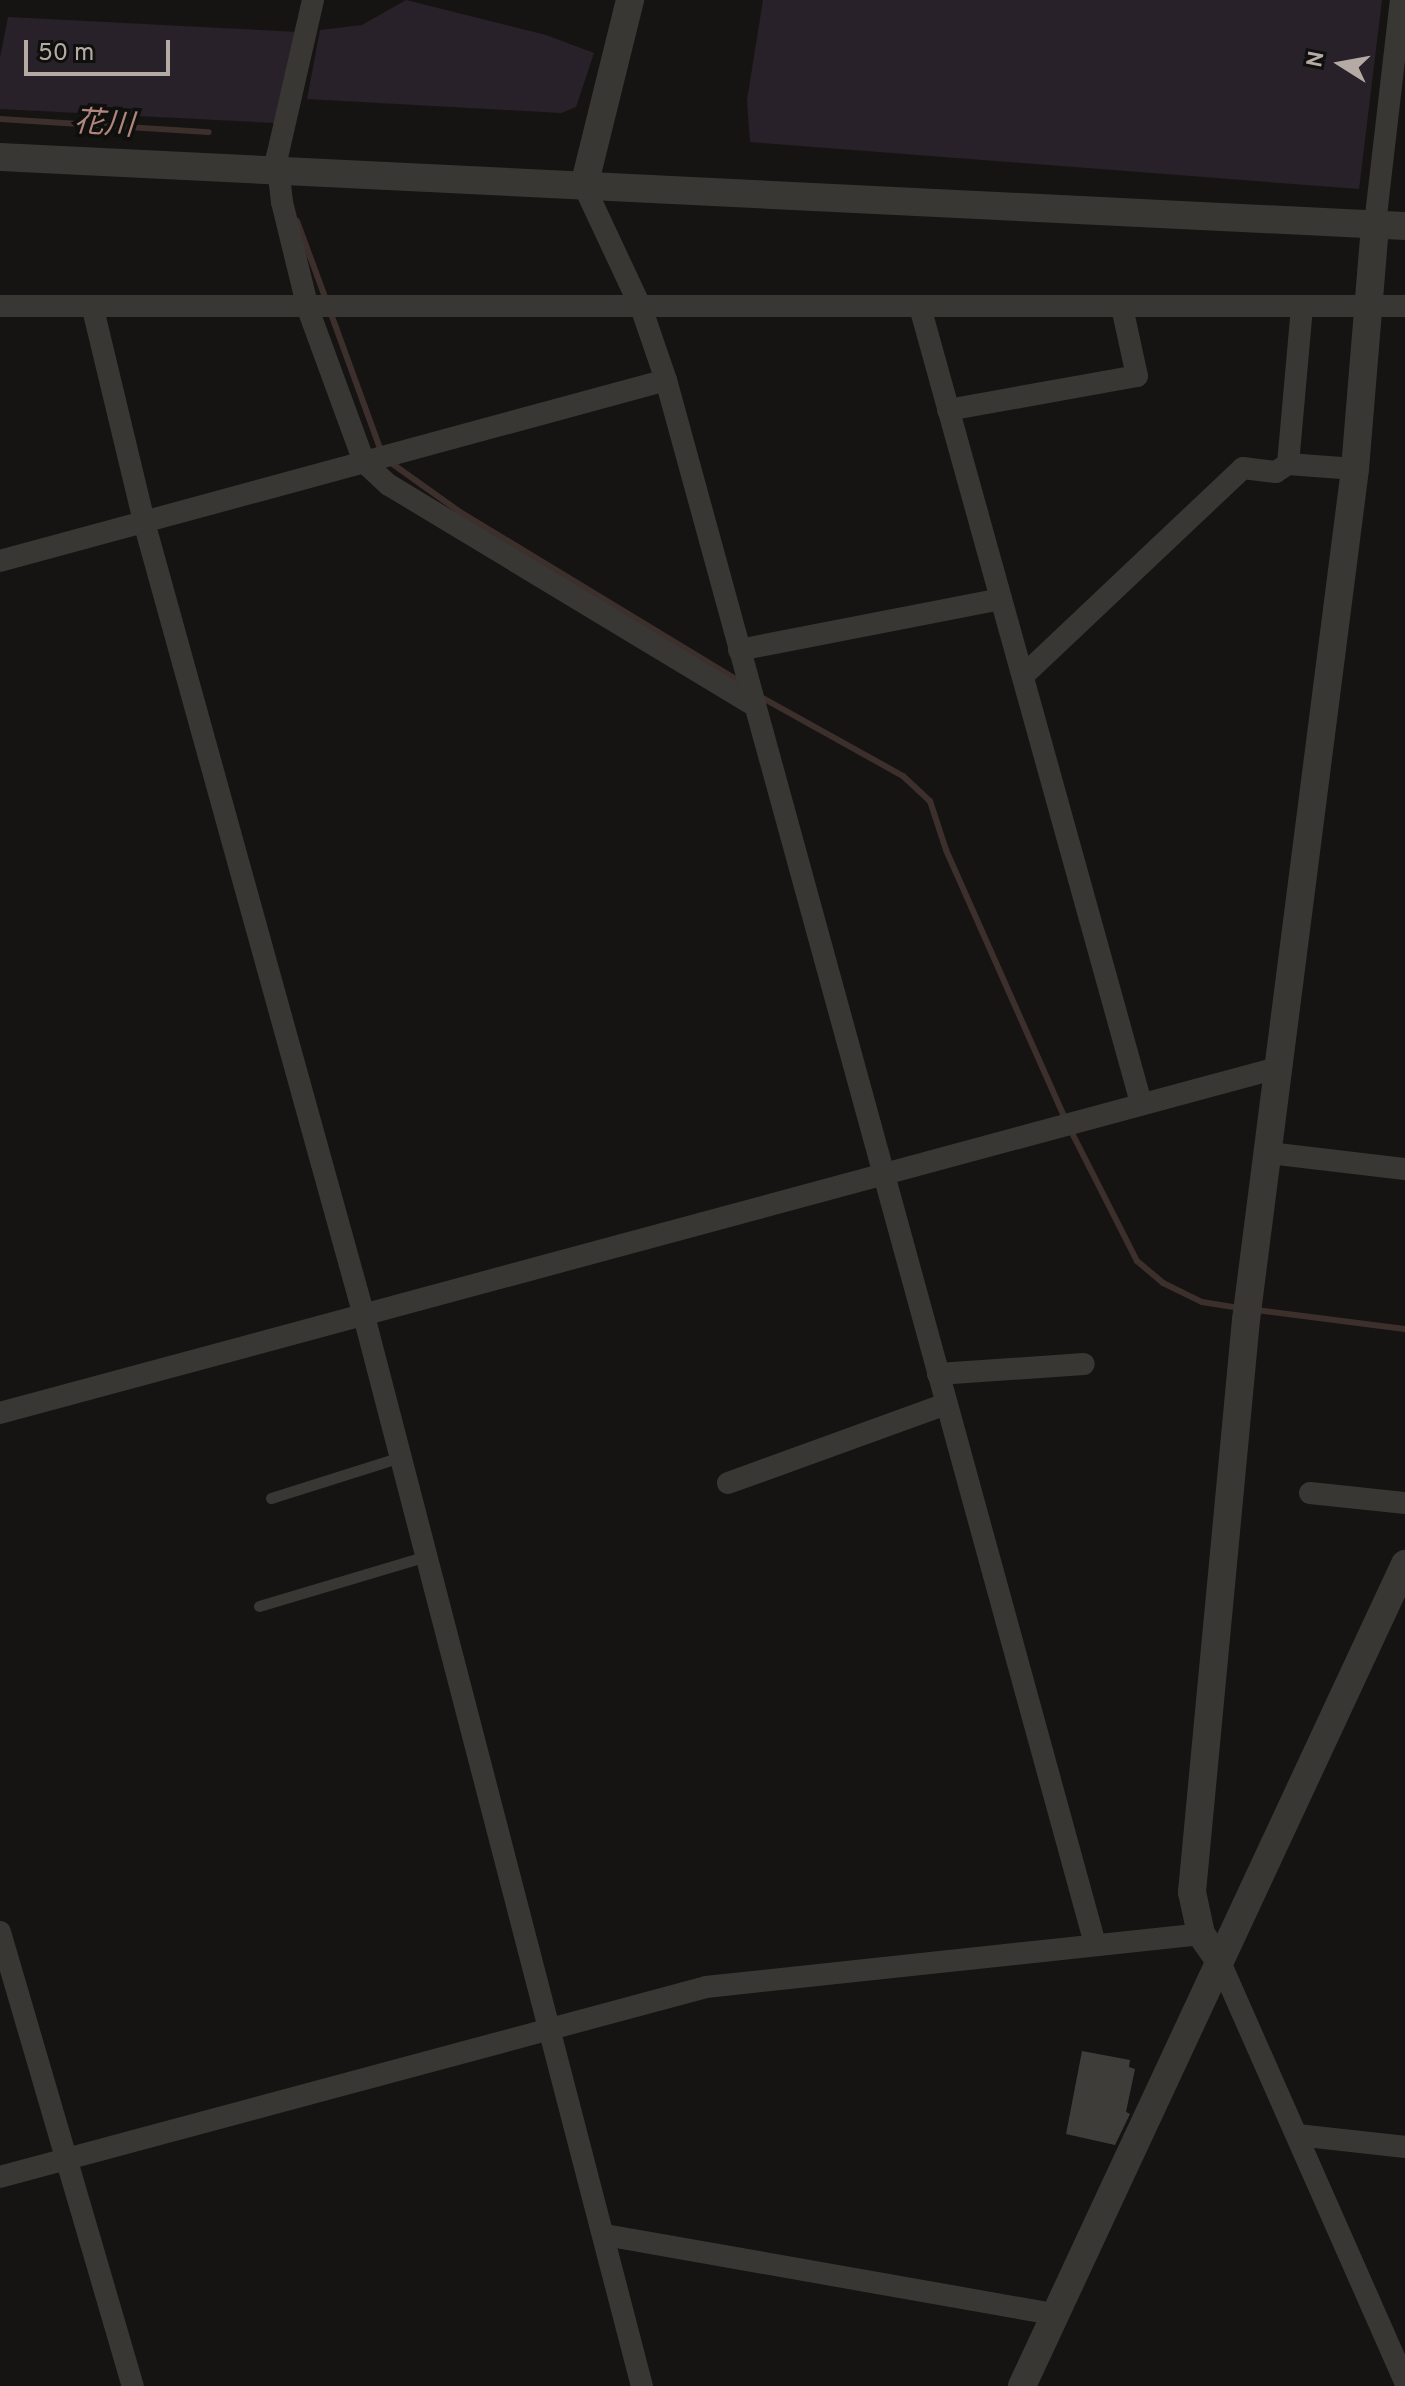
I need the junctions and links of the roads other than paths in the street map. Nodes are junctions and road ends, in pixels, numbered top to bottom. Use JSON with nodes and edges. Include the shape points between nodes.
{"nodes":[{"id":1,"x":313,"y":0,"type":"edge"},
{"id":2,"x":630,"y":0,"type":"edge"},
{"id":3,"x":1401,"y":0,"type":"edge"},
{"id":4,"x":0,"y":157,"type":"edge"},
{"id":5,"x":281,"y":173,"type":"junction"},
{"id":6,"x":584,"y":186,"type":"junction"},
{"id":7,"x":1375,"y":224,"type":"junction"},
{"id":8,"x":1405,"y":226,"type":"edge"},
{"id":9,"x":0,"y":306,"type":"edge"},
{"id":10,"x":1405,"y":306,"type":"edge"},
{"id":11,"x":920,"y":307,"type":"junction"},
{"id":12,"x":1122,"y":307,"type":"junction"},
{"id":13,"x":1302,"y":307,"type":"junction"},
{"id":14,"x":1371,"y":307,"type":"junction"},
{"id":15,"x":93,"y":309,"type":"junction"},
{"id":16,"x":311,"y":309,"type":"junction"},
{"id":17,"x":642,"y":310,"type":"junction"},
{"id":18,"x":666,"y":380,"type":"junction"},
{"id":19,"x":948,"y":410,"type":"junction"},
{"id":20,"x":368,"y":461,"type":"junction"},
{"id":21,"x":1288,"y":464,"type":"junction"},
{"id":22,"x":1355,"y":469,"type":"junction"},
{"id":23,"x":144,"y":522,"type":"junction"},
{"id":24,"x":0,"y":561,"type":"edge"},
{"id":25,"x":1001,"y":599,"type":"junction"},
{"id":26,"x":742,"y":660,"type":"junction"},
{"id":27,"x":1024,"y":675,"type":"junction"},
{"id":28,"x":752,"y":701,"type":"junction"},
{"id":29,"x":1277,"y":1068,"type":"junction"},
{"id":30,"x":1141,"y":1103,"type":"junction"},
{"id":31,"x":1269,"y":1153,"type":"junction"},
{"id":32,"x":1405,"y":1169,"type":"edge"},
{"id":33,"x":883,"y":1176,"type":"junction"},
{"id":34,"x":364,"y":1316,"type":"junction"},
{"id":35,"x":1084,"y":1364,"type":"dead end"},
{"id":36,"x":938,"y":1374,"type":"junction"},
{"id":37,"x":944,"y":1405,"type":"junction"},
{"id":38,"x":0,"y":1413,"type":"edge"},
{"id":39,"x":401,"y":1457,"type":"junction"},
{"id":40,"x":728,"y":1483,"type":"dead end"},
{"id":41,"x":1310,"y":1493,"type":"dead end"},
{"id":42,"x":271,"y":1498,"type":"dead end"},
{"id":43,"x":1405,"y":1503,"type":"edge"},
{"id":44,"x":427,"y":1556,"type":"junction"},
{"id":45,"x":1405,"y":1564,"type":"edge"},
{"id":46,"x":259,"y":1606,"type":"dead end"},
{"id":47,"x":0,"y":1932,"type":"edge"},
{"id":48,"x":1201,"y":1934,"type":"junction"},
{"id":49,"x":1095,"y":1944,"type":"junction"},
{"id":50,"x":1219,"y":1960,"type":"junction"},
{"id":51,"x":6,"y":1975,"type":"edge"},
{"id":52,"x":549,"y":2025,"type":"junction"},
{"id":53,"x":1297,"y":2135,"type":"junction"},
{"id":54,"x":1405,"y":2147,"type":"edge"},
{"id":55,"x":70,"y":2158,"type":"junction"},
{"id":56,"x":0,"y":2177,"type":"edge"},
{"id":57,"x":605,"y":2235,"type":"junction"},
{"id":58,"x":1055,"y":2314,"type":"junction"},
{"id":59,"x":1405,"y":2382,"type":"edge"},
{"id":60,"x":133,"y":2386,"type":"edge"},
{"id":61,"x":642,"y":2386,"type":"edge"},
{"id":62,"x":1022,"y":2386,"type":"edge"}],
"edges":[{"from":1,"to":5,"type":"street","via":[[277,157]]},
{"from":2,"to":6,"type":"street"},
{"from":3,"to":7,"type":"street"},
{"from":4,"to":5,"type":"street"},
{"from":5,"to":6,"type":"street"},
{"from":5,"to":16,"type":"street","via":[[282,202]]},
{"from":6,"to":7,"type":"street"},
{"from":6,"to":17,"type":"street"},
{"from":7,"to":8,"type":"street"},
{"from":7,"to":14,"type":"street"},
{"from":9,"to":15,"type":"street"},
{"from":10,"to":14,"type":"street"},
{"from":11,"to":12,"type":"street"},
{"from":11,"to":17,"type":"street"},
{"from":11,"to":19,"type":"street"},
{"from":12,"to":13,"type":"street"},
{"from":12,"to":19,"type":"street","via":[[1137,376]]},
{"from":13,"to":14,"type":"street"},
{"from":13,"to":21,"type":"street"},
{"from":14,"to":22,"type":"street"},
{"from":15,"to":16,"type":"street"},
{"from":15,"to":23,"type":"street"},
{"from":16,"to":17,"type":"street"},
{"from":16,"to":20,"type":"street"},
{"from":17,"to":18,"type":"street"},
{"from":18,"to":20,"type":"street"},
{"from":18,"to":26,"type":"street"},
{"from":19,"to":25,"type":"street"},
{"from":20,"to":23,"type":"street"},
{"from":20,"to":28,"type":"street","via":[[389,485]]},
{"from":21,"to":22,"type":"street"},
{"from":21,"to":27,"type":"street","via":[[1276,472],[1243,468]]},
{"from":22,"to":29,"type":"street"},
{"from":23,"to":24,"type":"street"},
{"from":23,"to":34,"type":"street"},
{"from":25,"to":26,"type":"street"},
{"from":25,"to":27,"type":"street"},
{"from":26,"to":28,"type":"street"},
{"from":27,"to":30,"type":"street"},
{"from":28,"to":33,"type":"street"},
{"from":29,"to":30,"type":"street"},
{"from":29,"to":31,"type":"street"},
{"from":30,"to":33,"type":"street"},
{"from":31,"to":32,"type":"street"},
{"from":31,"to":48,"type":"street","via":[[1248,1308],[1192,1892]]},
{"from":33,"to":34,"type":"street"},
{"from":33,"to":36,"type":"street"},
{"from":34,"to":38,"type":"street"},
{"from":34,"to":39,"type":"street"},
{"from":35,"to":36,"type":"street"},
{"from":36,"to":37,"type":"street"},
{"from":37,"to":40,"type":"street"},
{"from":37,"to":49,"type":"street"},
{"from":39,"to":42,"type":"lane"},
{"from":39,"to":44,"type":"street"},
{"from":41,"to":43,"type":"street"},
{"from":44,"to":46,"type":"lane"},
{"from":44,"to":52,"type":"street"},
{"from":45,"to":50,"type":"street"},
{"from":47,"to":51,"type":"street"},
{"from":48,"to":49,"type":"street"},
{"from":48,"to":50,"type":"street"},
{"from":49,"to":52,"type":"street","via":[[706,1987]]},
{"from":50,"to":53,"type":"street"},
{"from":50,"to":58,"type":"street"},
{"from":51,"to":55,"type":"street"},
{"from":52,"to":55,"type":"street"},
{"from":52,"to":57,"type":"street"},
{"from":53,"to":54,"type":"street"},
{"from":53,"to":59,"type":"street"},
{"from":55,"to":56,"type":"street"},
{"from":55,"to":60,"type":"street"},
{"from":57,"to":58,"type":"street"},
{"from":57,"to":61,"type":"street"},
{"from":58,"to":62,"type":"street"}]}
